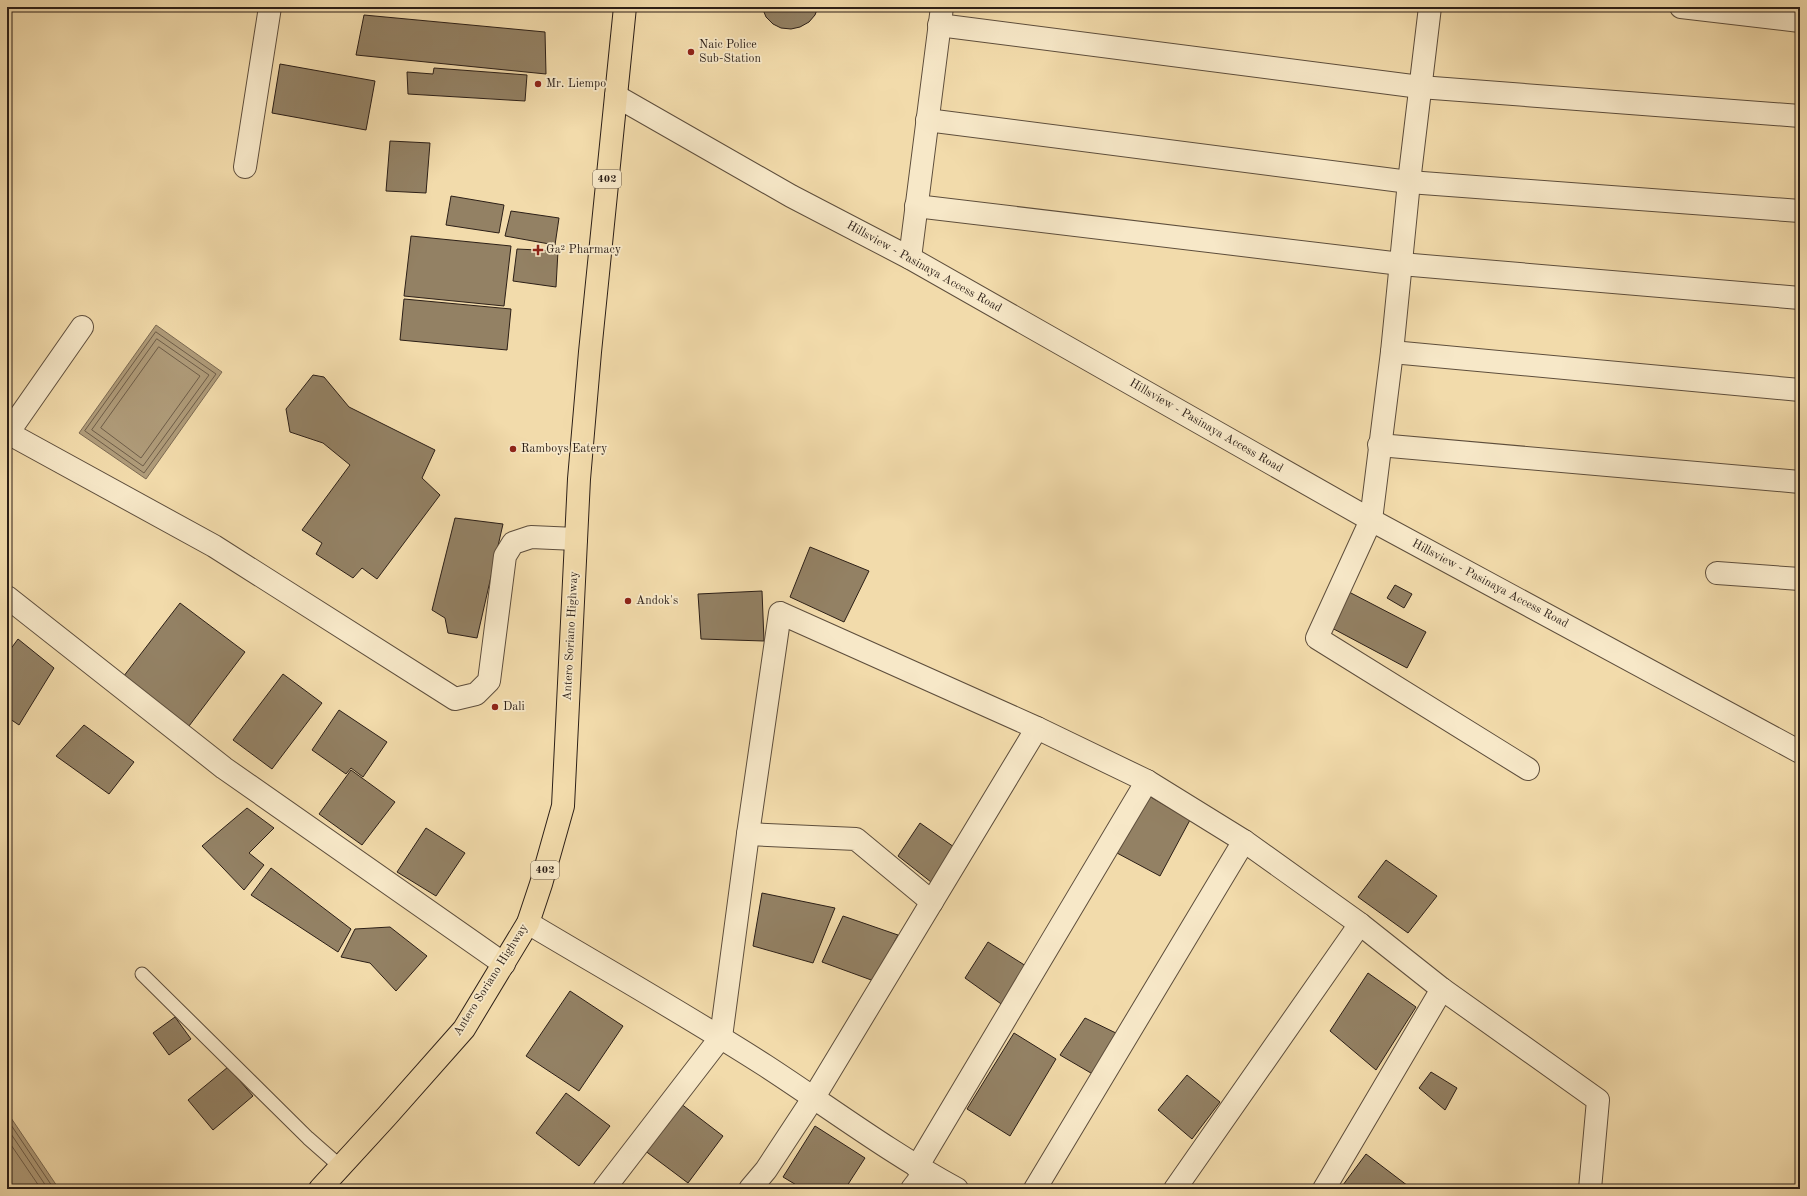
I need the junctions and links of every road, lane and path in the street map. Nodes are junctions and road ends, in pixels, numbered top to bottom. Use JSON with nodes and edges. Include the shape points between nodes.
{"nodes":[{"id":1,"x":270,"y":7,"type":"edge"},
{"id":2,"x":625,"y":7,"type":"edge"},
{"id":3,"x":1430,"y":7,"type":"edge"},
{"id":4,"x":1681,"y":7,"type":"edge"},
{"id":5,"x":941,"y":16,"type":"edge"},
{"id":6,"x":1800,"y":21,"type":"edge"},
{"id":7,"x":1420,"y":86,"type":"junction"},
{"id":8,"x":616,"y":96,"type":"junction"},
{"id":9,"x":1800,"y":116,"type":"edge"},
{"id":10,"x":927,"y":120,"type":"junction"},
{"id":11,"x":245,"y":167,"type":"dead end"},
{"id":12,"x":1409,"y":182,"type":"junction"},
{"id":13,"x":916,"y":206,"type":"junction"},
{"id":14,"x":1800,"y":211,"type":"edge"},
{"id":15,"x":910,"y":258,"type":"junction"},
{"id":16,"x":1401,"y":264,"type":"junction"},
{"id":17,"x":1800,"y":298,"type":"edge"},
{"id":18,"x":82,"y":327,"type":"dead end"},
{"id":19,"x":1392,"y":352,"type":"junction"},
{"id":20,"x":1800,"y":390,"type":"edge"},
{"id":21,"x":1379,"y":445,"type":"junction"},
{"id":22,"x":1800,"y":482,"type":"edge"},
{"id":23,"x":1371,"y":520,"type":"junction"},
{"id":24,"x":576,"y":539,"type":"junction"},
{"id":25,"x":1717,"y":573,"type":"dead end"},
{"id":26,"x":1800,"y":579,"type":"edge"},
{"id":27,"x":7,"y":597,"type":"edge"},
{"id":28,"x":1037,"y":728,"type":"junction"},
{"id":29,"x":1800,"y":752,"type":"edge"},
{"id":30,"x":1528,"y":769,"type":"dead end"},
{"id":31,"x":1147,"y":781,"type":"junction"},
{"id":32,"x":748,"y":834,"type":"junction"},
{"id":33,"x":1244,"y":841,"type":"junction"},
{"id":34,"x":932,"y":902,"type":"junction"},
{"id":35,"x":528,"y":923,"type":"junction"},
{"id":36,"x":1360,"y":924,"type":"junction"},
{"id":37,"x":504,"y":964,"type":"junction"},
{"id":38,"x":142,"y":974,"type":"dead end"},
{"id":39,"x":1442,"y":989,"type":"junction"},
{"id":40,"x":721,"y":1037,"type":"junction"},
{"id":41,"x":814,"y":1097,"type":"junction"},
{"id":42,"x":341,"y":1167,"type":"junction"},
{"id":43,"x":921,"y":1170,"type":"junction"},
{"id":44,"x":320,"y":1189,"type":"edge"},
{"id":45,"x":604,"y":1189,"type":"edge"},
{"id":46,"x":750,"y":1189,"type":"edge"},
{"id":47,"x":912,"y":1189,"type":"edge"},
{"id":48,"x":956,"y":1189,"type":"edge"},
{"id":49,"x":1035,"y":1189,"type":"edge"},
{"id":50,"x":1175,"y":1189,"type":"edge"},
{"id":51,"x":1324,"y":1189,"type":"edge"},
{"id":52,"x":1590,"y":1189,"type":"edge"}],
"edges":[{"from":1,"to":11,"type":"street"},
{"from":2,"to":8,"type":"main road","name":"Antero Soriano Highway","number":"402"},
{"from":3,"to":7,"type":"street"},
{"from":4,"to":6,"type":"street"},
{"from":5,"to":7,"type":"street"},
{"from":5,"to":10,"type":"street"},
{"from":7,"to":9,"type":"street"},
{"from":7,"to":12,"type":"street"},
{"from":8,"to":15,"type":"street","name":"Hillsview - Pasinaya Access Road","via":[[791,196]]},
{"from":8,"to":24,"type":"main road","name":"Antero Soriano Highway","number":"402","via":[[590,352]]},
{"from":10,"to":12,"type":"street"},
{"from":10,"to":13,"type":"street"},
{"from":12,"to":14,"type":"street"},
{"from":12,"to":16,"type":"street"},
{"from":13,"to":15,"type":"street"},
{"from":13,"to":16,"type":"street"},
{"from":15,"to":23,"type":"street","name":"Hillsview - Pasinaya Access Road"},
{"from":16,"to":17,"type":"street"},
{"from":16,"to":19,"type":"street"},
{"from":18,"to":24,"type":"street","via":[[8,434],[214,546],[455,699],[476,694],[489,680],[505,556],[513,543],[531,537]]},
{"from":19,"to":20,"type":"street"},
{"from":19,"to":21,"type":"street"},
{"from":21,"to":22,"type":"street"},
{"from":21,"to":23,"type":"street"},
{"from":23,"to":29,"type":"street","name":"Hillsview - Pasinaya Access Road"},
{"from":23,"to":30,"type":"street","via":[[1317,638]]},
{"from":24,"to":35,"type":"main road","name":"Antero Soriano Highway","number":"402","via":[[563,806]]},
{"from":25,"to":26,"type":"street"},
{"from":27,"to":37,"type":"street","via":[[224,768]]},
{"from":28,"to":31,"type":"street"},
{"from":28,"to":32,"type":"street","via":[[780,613]]},
{"from":28,"to":34,"type":"street"},
{"from":31,"to":33,"type":"street"},
{"from":31,"to":43,"type":"street"},
{"from":32,"to":34,"type":"street","via":[[856,839]]},
{"from":32,"to":40,"type":"street"},
{"from":33,"to":36,"type":"street"},
{"from":33,"to":49,"type":"street"},
{"from":34,"to":41,"type":"street"},
{"from":35,"to":37,"type":"main road","name":"Antero Soriano Highway","number":"402"},
{"from":35,"to":40,"type":"street"},
{"from":36,"to":39,"type":"street"},
{"from":36,"to":50,"type":"street"},
{"from":37,"to":42,"type":"main road","name":"Antero Soriano Highway","number":"402","via":[[464,1029]]},
{"from":38,"to":42,"type":"lane","via":[[308,1138]]},
{"from":39,"to":51,"type":"street"},
{"from":39,"to":52,"type":"street","via":[[1598,1100]]},
{"from":40,"to":41,"type":"street"},
{"from":40,"to":45,"type":"street"},
{"from":41,"to":43,"type":"street"},
{"from":41,"to":46,"type":"street","via":[[766,1170]]},
{"from":42,"to":44,"type":"main road","name":"Antero Soriano Highway","number":"402"},
{"from":43,"to":47,"type":"street"},
{"from":43,"to":48,"type":"street"}]}
